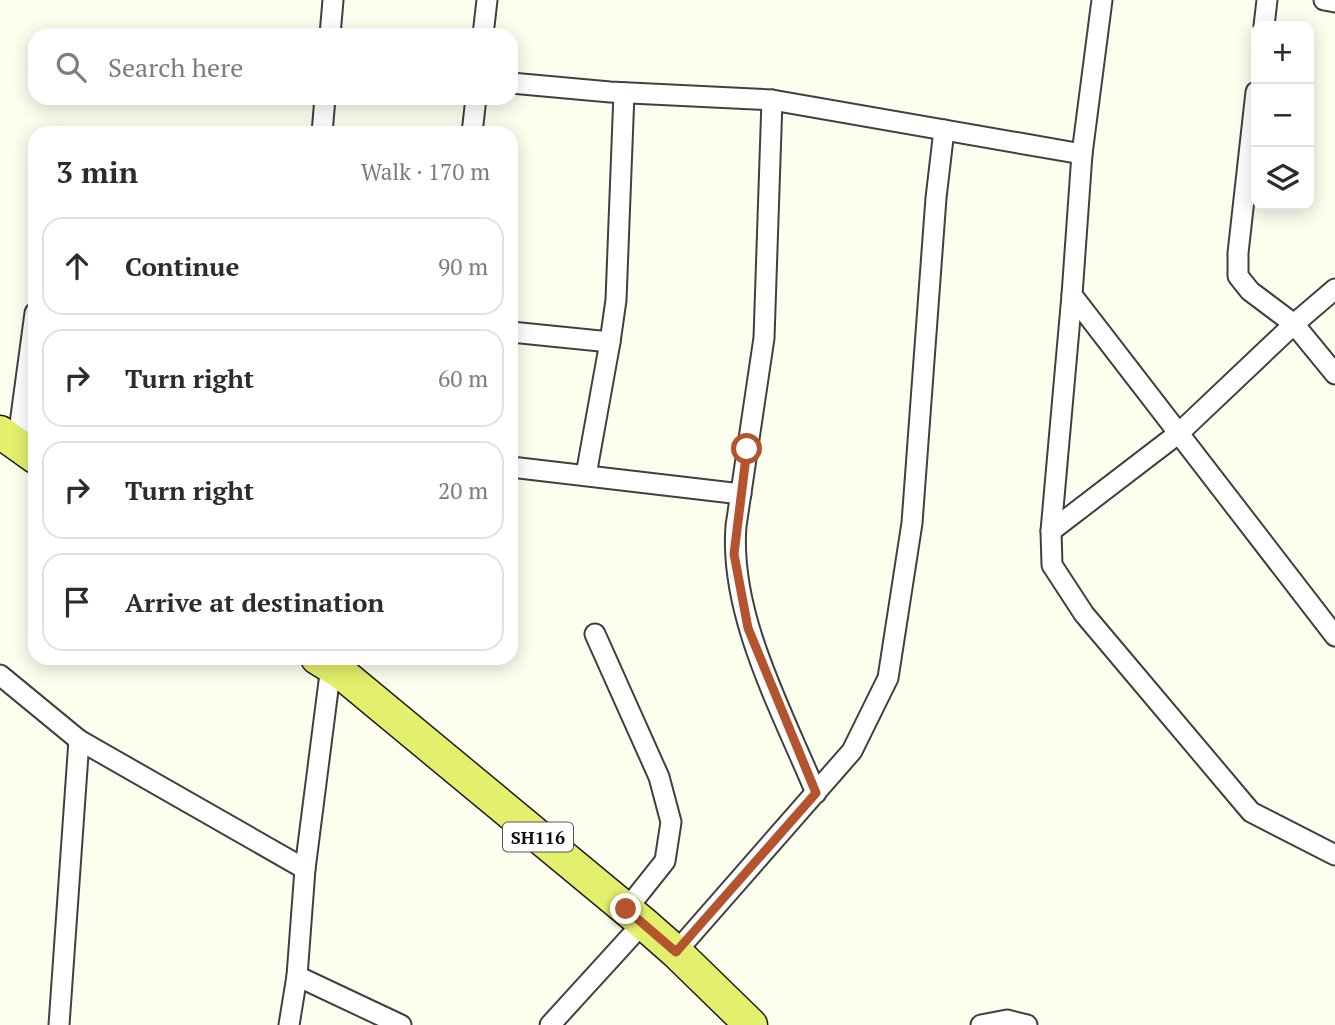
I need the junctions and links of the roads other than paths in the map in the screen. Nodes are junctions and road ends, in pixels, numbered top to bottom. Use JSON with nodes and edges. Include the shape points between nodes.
{"nodes":[{"id":1,"x":333,"y":0,"type":"edge"},
{"id":2,"x":487,"y":0,"type":"edge"},
{"id":3,"x":1102,"y":0,"type":"edge"},
{"id":4,"x":1267,"y":0,"type":"edge"},
{"id":5,"x":1324,"y":0,"type":"edge"},
{"id":6,"x":1335,"y":2,"type":"edge"},
{"id":7,"x":1265,"y":21,"type":"edge"},
{"id":8,"x":331,"y":28,"type":"edge"},
{"id":9,"x":484,"y":28,"type":"edge"},
{"id":10,"x":518,"y":84,"type":"edge"},
{"id":11,"x":624,"y":93,"type":"junction"},
{"id":12,"x":772,"y":100,"type":"junction"},
{"id":13,"x":324,"y":105,"type":"edge"},
{"id":14,"x":475,"y":105,"type":"edge"},
{"id":15,"x":323,"y":126,"type":"edge"},
{"id":16,"x":473,"y":126,"type":"edge"},
{"id":17,"x":944,"y":130,"type":"junction"},
{"id":18,"x":1251,"y":137,"type":"edge"},
{"id":19,"x":1082,"y":154,"type":"junction"},
{"id":20,"x":1335,"y":289,"type":"edge"},
{"id":21,"x":1072,"y":295,"type":"junction"},
{"id":22,"x":1294,"y":324,"type":"junction"},
{"id":23,"x":518,"y":333,"type":"edge"},
{"id":24,"x":610,"y":342,"type":"junction"},
{"id":25,"x":28,"y":364,"type":"edge"},
{"id":26,"x":1335,"y":374,"type":"edge"},
{"id":27,"x":1179,"y":433,"type":"junction"},
{"id":28,"x":17,"y":445,"type":"edge"},
{"id":29,"x":518,"y":468,"type":"edge"},
{"id":30,"x":586,"y":475,"type":"junction"},
{"id":31,"x":741,"y":494,"type":"junction"},
{"id":32,"x":1051,"y":531,"type":"junction"},
{"id":33,"x":595,"y":634,"type":"dead end"},
{"id":34,"x":1335,"y":636,"type":"edge"},
{"id":35,"x":333,"y":665,"type":"edge"},
{"id":36,"x":334,"y":665,"type":"edge"},
{"id":37,"x":0,"y":675,"type":"edge"},
{"id":38,"x":79,"y":740,"type":"junction"},
{"id":39,"x":816,"y":793,"type":"junction"},
{"id":40,"x":1335,"y":855,"type":"edge"},
{"id":41,"x":305,"y":869,"type":"junction"},
{"id":42,"x":634,"y":916,"type":"junction"},
{"id":43,"x":676,"y":952,"type":"junction"},
{"id":44,"x":297,"y":976,"type":"junction"},
{"id":45,"x":59,"y":1025,"type":"edge"},
{"id":46,"x":289,"y":1025,"type":"edge"},
{"id":47,"x":401,"y":1025,"type":"edge"},
{"id":48,"x":550,"y":1025,"type":"edge"},
{"id":49,"x":751,"y":1025,"type":"edge"},
{"id":50,"x":981,"y":1025,"type":"edge"},
{"id":51,"x":1027,"y":1025,"type":"edge"}],
"edges":[{"from":1,"to":8,"type":"street"},
{"from":2,"to":9,"type":"street"},
{"from":3,"to":19,"type":"street"},
{"from":4,"to":7,"type":"street"},
{"from":5,"to":6,"type":"street"},
{"from":10,"to":11,"type":"street"},
{"from":11,"to":12,"type":"street"},
{"from":11,"to":24,"type":"street","via":[[616,300]]},
{"from":12,"to":17,"type":"street"},
{"from":12,"to":31,"type":"street","via":[[764,338]]},
{"from":13,"to":15,"type":"street"},
{"from":14,"to":16,"type":"street"},
{"from":17,"to":19,"type":"street"},
{"from":17,"to":39,"type":"street","via":[[912,523],[888,678],[852,751]]},
{"from":18,"to":22,"type":"street","via":[[1238,276],[1250,291]]},
{"from":19,"to":21,"type":"street"},
{"from":20,"to":22,"type":"street"},
{"from":21,"to":27,"type":"street"},
{"from":21,"to":32,"type":"street"},
{"from":22,"to":26,"type":"street"},
{"from":22,"to":27,"type":"street"},
{"from":23,"to":24,"type":"street"},
{"from":24,"to":30,"type":"street"},
{"from":25,"to":28,"type":"street"},
{"from":27,"to":32,"type":"street"},
{"from":27,"to":34,"type":"street"},
{"from":29,"to":30,"type":"street"},
{"from":30,"to":31,"type":"street"},
{"from":31,"to":39,"type":"street","via":[[734,554],[748,628]]},
{"from":32,"to":40,"type":"street","via":[[1052,565],[1084,614],[1251,812]]},
{"from":33,"to":42,"type":"street","via":[[659,777],[671,822],[664,860]]},
{"from":35,"to":41,"type":"street"},
{"from":36,"to":42,"type":"main road","number":"SH116"},
{"from":37,"to":38,"type":"street"},
{"from":38,"to":41,"type":"street"},
{"from":38,"to":45,"type":"street"},
{"from":39,"to":43,"type":"street"},
{"from":41,"to":44,"type":"street"},
{"from":42,"to":43,"type":"main road","number":"SH116"},
{"from":42,"to":48,"type":"street"},
{"from":43,"to":49,"type":"main road","number":"SH116"},
{"from":44,"to":46,"type":"street"},
{"from":44,"to":47,"type":"street"},
{"from":50,"to":51,"type":"street","via":[[1007,1020]]}]}
